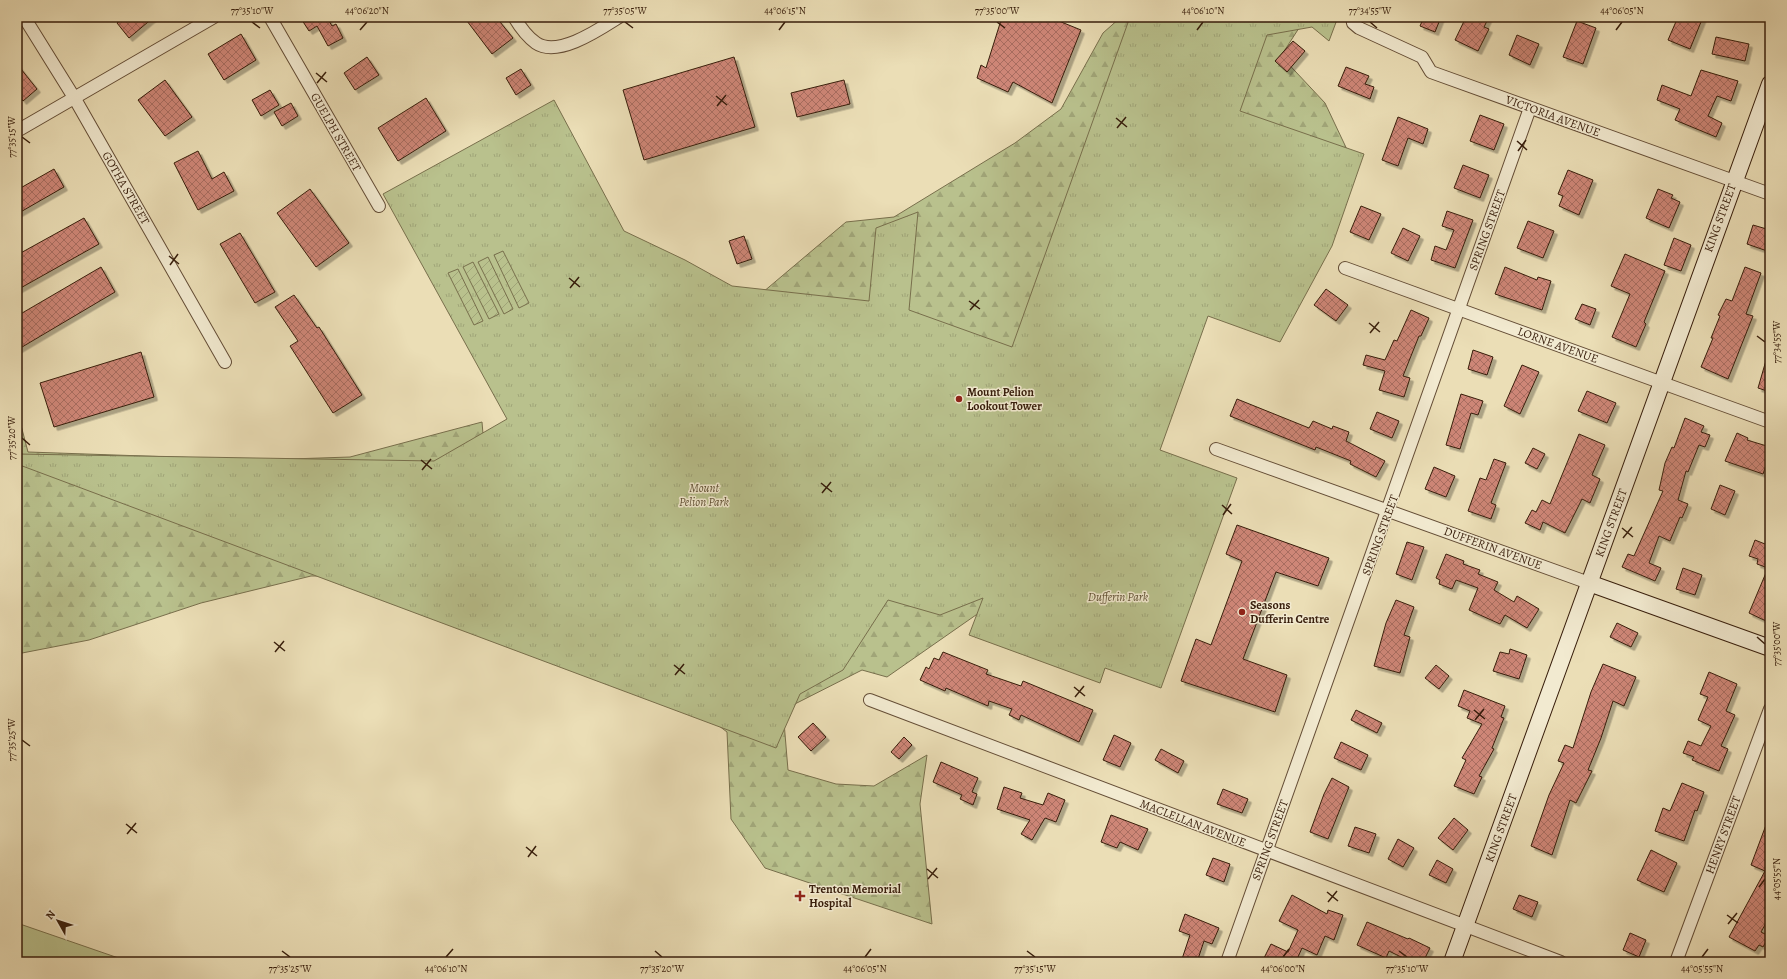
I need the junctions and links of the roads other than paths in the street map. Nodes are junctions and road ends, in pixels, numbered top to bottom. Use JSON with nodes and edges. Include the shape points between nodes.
{"nodes":[{"id":1,"x":24,"y":17,"type":"edge"},
{"id":2,"x":214,"y":17,"type":"edge"},
{"id":3,"x":270,"y":17,"type":"edge"},
{"id":4,"x":514,"y":17,"type":"edge"},
{"id":5,"x":619,"y":17,"type":"edge"},
{"id":6,"x":1352,"y":17,"type":"edge"},
{"id":7,"x":1770,"y":84,"type":"edge"},
{"id":8,"x":75,"y":99,"type":"junction"},
{"id":9,"x":1530,"y":108,"type":"junction"},
{"id":10,"x":17,"y":131,"type":"edge"},
{"id":11,"x":1734,"y":181,"type":"junction"},
{"id":12,"x":1770,"y":194,"type":"edge"},
{"id":13,"x":379,"y":206,"type":"dead end"},
{"id":14,"x":1345,"y":268,"type":"dead end"},
{"id":15,"x":1460,"y":308,"type":"junction"},
{"id":16,"x":225,"y":362,"type":"dead end"},
{"id":17,"x":1661,"y":384,"type":"junction"},
{"id":18,"x":1770,"y":422,"type":"edge"},
{"id":19,"x":1216,"y":449,"type":"dead end"},
{"id":20,"x":1388,"y":511,"type":"junction"},
{"id":21,"x":1589,"y":583,"type":"junction"},
{"id":22,"x":1770,"y":648,"type":"edge"},
{"id":23,"x":870,"y":700,"type":"dead end"},
{"id":24,"x":1770,"y":709,"type":"edge"},
{"id":25,"x":1266,"y":850,"type":"junction"},
{"id":26,"x":1465,"y":926,"type":"junction"},
{"id":27,"x":1227,"y":962,"type":"edge"},
{"id":28,"x":1452,"y":962,"type":"edge"},
{"id":29,"x":1562,"y":962,"type":"edge"},
{"id":30,"x":1676,"y":962,"type":"edge"}],
"edges":[{"from":1,"to":8,"type":"street","name":"GOTHA STREET"},
{"from":2,"to":8,"type":"street"},
{"from":3,"to":13,"type":"street","name":"GUELPH STREET"},
{"from":4,"to":5,"type":"street","via":[[522,31],[541,45],[555,48],[573,43]]},
{"from":6,"to":9,"type":"street","name":"VICTORIA AVENUE","via":[[1359,28],[1422,58],[1431,72]]},
{"from":7,"to":11,"type":"street","name":"KING STREET"},
{"from":8,"to":10,"type":"street"},
{"from":8,"to":16,"type":"street","name":"GOTHA STREET"},
{"from":9,"to":11,"type":"street","name":"VICTORIA AVENUE"},
{"from":9,"to":15,"type":"street","name":"SPRING STREET"},
{"from":11,"to":12,"type":"street","name":"VICTORIA AVENUE"},
{"from":11,"to":17,"type":"street","name":"KING STREET"},
{"from":14,"to":15,"type":"street","name":"LORNE AVENUE"},
{"from":15,"to":17,"type":"street","name":"LORNE AVENUE"},
{"from":15,"to":20,"type":"street","name":"SPRING STREET"},
{"from":17,"to":18,"type":"street","name":"LORNE AVENUE"},
{"from":17,"to":21,"type":"street","name":"KING STREET"},
{"from":19,"to":20,"type":"street","name":"DUFFERIN AVENUE"},
{"from":20,"to":21,"type":"street","name":"DUFFERIN AVENUE"},
{"from":20,"to":25,"type":"street","name":"SPRING STREET"},
{"from":21,"to":22,"type":"street","name":"DUFFERIN AVENUE"},
{"from":21,"to":26,"type":"street","name":"KING STREET"},
{"from":23,"to":25,"type":"street","name":"MACLELLAN AVENUE"},
{"from":24,"to":30,"type":"street","name":"HENRY STREET"},
{"from":25,"to":26,"type":"street","name":"MACLELLAN AVENUE"},
{"from":25,"to":27,"type":"street","name":"SPRING STREET"},
{"from":26,"to":28,"type":"street","name":"KING STREET"},
{"from":26,"to":29,"type":"street","name":"MACLELLAN AVENUE"}]}
